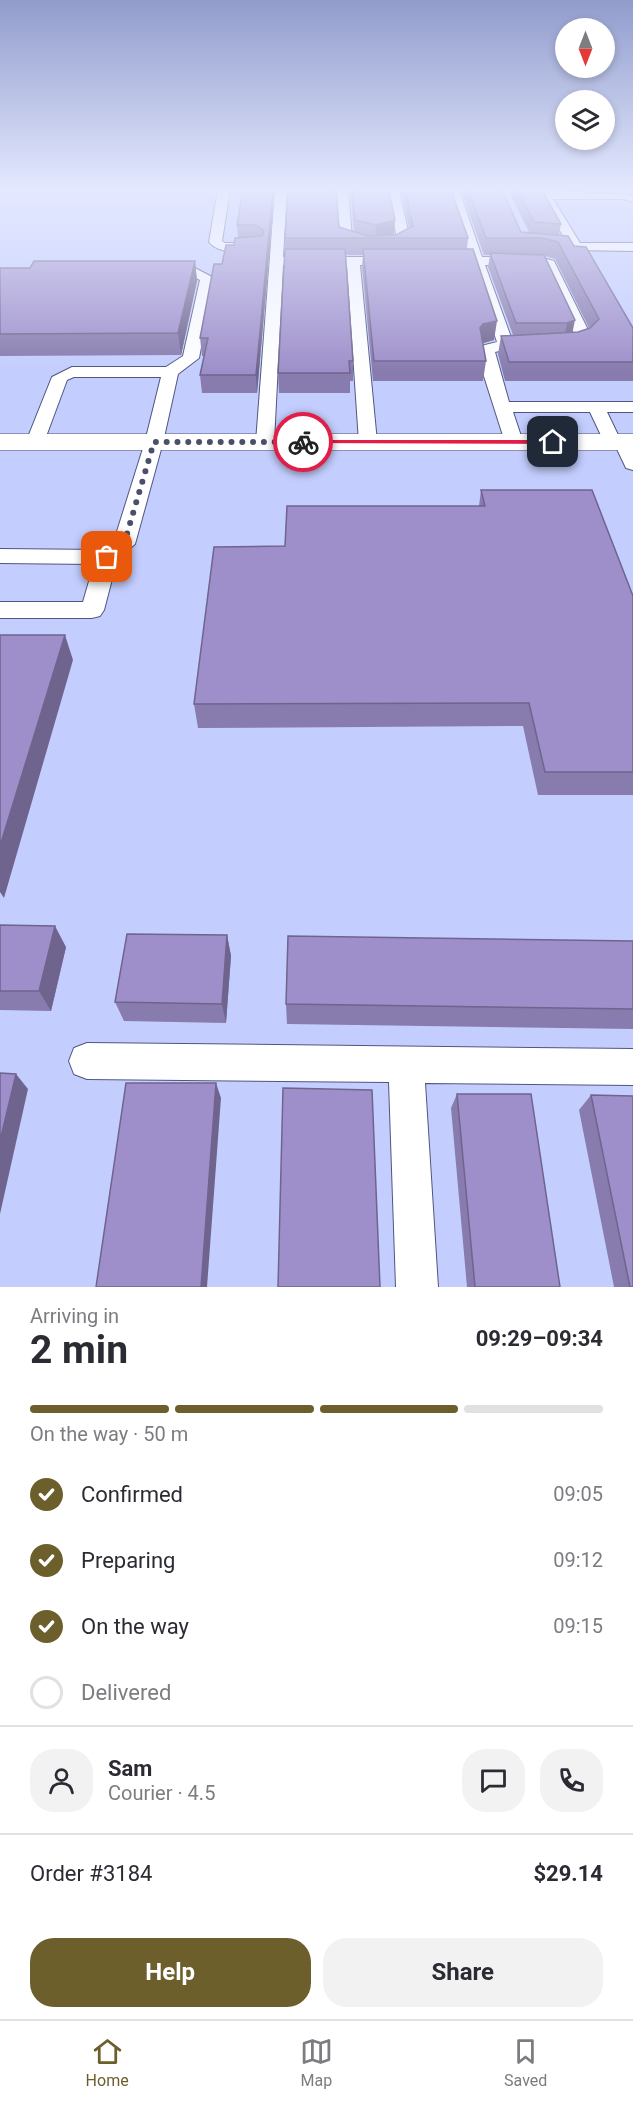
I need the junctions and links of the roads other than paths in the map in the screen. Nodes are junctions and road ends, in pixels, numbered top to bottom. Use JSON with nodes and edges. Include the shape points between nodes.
{"nodes":[{"id":1,"x":277,"y":250,"type":"edge"},
{"id":2,"x":473,"y":250,"type":"edge"},
{"id":3,"x":276,"y":261,"type":"junction"},
{"id":4,"x":353,"y":261,"type":"junction"},
{"id":5,"x":410,"y":261,"type":"edge"},
{"id":6,"x":443,"y":261,"type":"edge"},
{"id":7,"x":477,"y":261,"type":"junction"},
{"id":8,"x":148,"y":271,"type":"edge"},
{"id":9,"x":505,"y":344,"type":"junction"},
{"id":10,"x":170,"y":372,"type":"junction"},
{"id":11,"x":502,"y":407,"type":"junction"},
{"id":12,"x":596,"y":407,"type":"junction"},
{"id":13,"x":633,"y":407,"type":"edge"},
{"id":14,"x":0,"y":442,"type":"edge"},
{"id":15,"x":35,"y":442,"type":"junction"},
{"id":16,"x":154,"y":442,"type":"junction"},
{"id":17,"x":265,"y":442,"type":"junction"},
{"id":18,"x":368,"y":442,"type":"junction"},
{"id":19,"x":514,"y":442,"type":"junction"},
{"id":20,"x":625,"y":447,"type":"edge"},
{"id":21,"x":0,"y":556,"type":"edge"},
{"id":22,"x":107,"y":557,"type":"junction"},
{"id":23,"x":0,"y":610,"type":"edge"},
{"id":24,"x":87,"y":1061,"type":"dead end"},
{"id":25,"x":406,"y":1065,"type":"junction"},
{"id":26,"x":633,"y":1067,"type":"edge"},
{"id":27,"x":417,"y":1287,"type":"edge"}],
"edges":[{"from":1,"to":3,"type":"lane"},
{"from":2,"to":7,"type":"lane"},
{"from":3,"to":4,"type":"lane"},
{"from":3,"to":17,"type":"lane"},
{"from":4,"to":5,"type":"lane"},
{"from":4,"to":18,"type":"lane"},
{"from":6,"to":7,"type":"lane"},
{"from":7,"to":9,"type":"lane"},
{"from":7,"to":9,"type":"lane","via":[[549,264],[584,338],[573,344]]},
{"from":8,"to":10,"type":"lane","via":[[193,271],[207,278],[190,358]]},
{"from":9,"to":11,"type":"lane","via":[[488,349]]},
{"from":10,"to":15,"type":"lane","via":[[72,372],[60,377]]},
{"from":10,"to":16,"type":"lane"},
{"from":11,"to":12,"type":"lane"},
{"from":11,"to":19,"type":"lane"},
{"from":12,"to":13,"type":"lane"},
{"from":12,"to":20,"type":"lane"},
{"from":14,"to":15,"type":"street"},
{"from":15,"to":16,"type":"street"},
{"from":16,"to":17,"type":"street"},
{"from":16,"to":22,"type":"lane","via":[[124,544]]},
{"from":17,"to":18,"type":"street"},
{"from":18,"to":19,"type":"street"},
{"from":19,"to":20,"type":"street"},
{"from":21,"to":22,"type":"lane"},
{"from":22,"to":23,"type":"lane","via":[[92,610]]},
{"from":24,"to":25,"type":"lane"},
{"from":25,"to":26,"type":"lane"},
{"from":25,"to":27,"type":"lane"}]}
